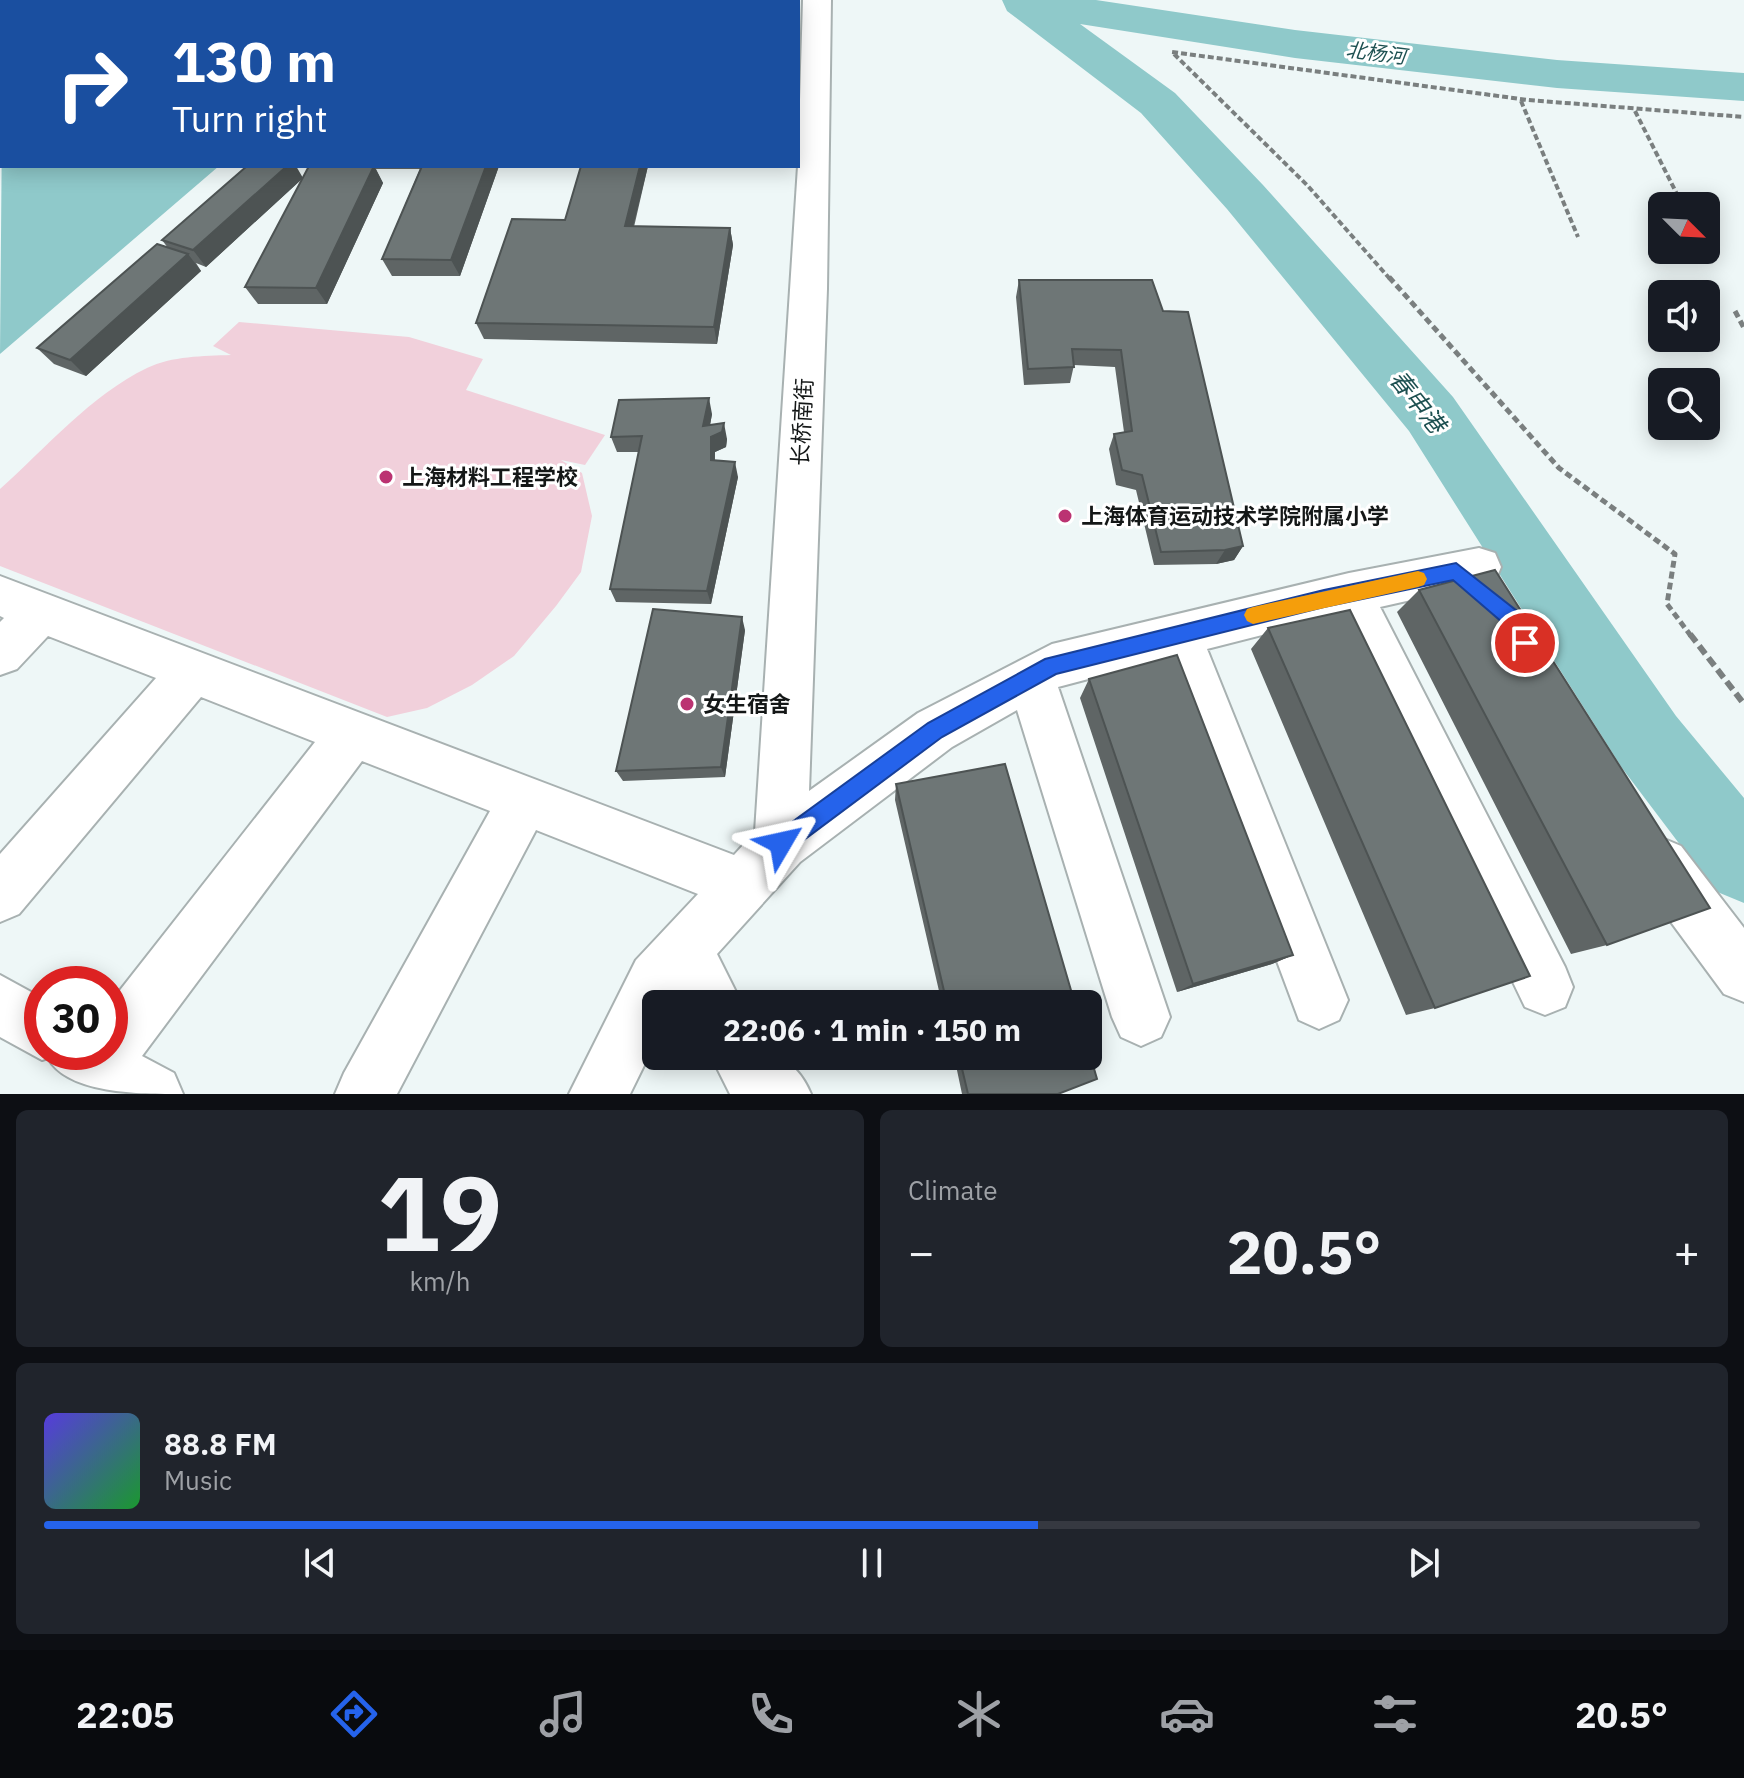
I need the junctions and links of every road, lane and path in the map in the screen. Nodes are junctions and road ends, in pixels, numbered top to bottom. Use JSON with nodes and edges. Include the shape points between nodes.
{"nodes":[{"id":1,"x":817,"y":0,"type":"edge"},
{"id":2,"x":1521,"y":101,"type":"junction"},
{"id":3,"x":1635,"y":110,"type":"junction"},
{"id":4,"x":1744,"y":117,"type":"edge"},
{"id":5,"x":1676,"y":192,"type":"edge"},
{"id":6,"x":1578,"y":237,"type":"dead end"},
{"id":7,"x":1735,"y":311,"type":"dead end"},
{"id":8,"x":1744,"y":328,"type":"edge"},
{"id":9,"x":1478,"y":582,"type":"edge"},
{"id":10,"x":1349,"y":593,"type":"junction"},
{"id":11,"x":20,"y":604,"type":"edge"},
{"id":12,"x":1177,"y":633,"type":"junction"},
{"id":13,"x":0,"y":654,"type":"edge"},
{"id":14,"x":193,"y":671,"type":"junction"},
{"id":15,"x":1031,"y":677,"type":"junction"},
{"id":16,"x":1744,"y":704,"type":"edge"},
{"id":17,"x":353,"y":733,"type":"junction"},
{"id":18,"x":524,"y":800,"type":"junction"},
{"id":19,"x":1633,"y":821,"type":"edge"},
{"id":20,"x":781,"y":843,"type":"junction"},
{"id":21,"x":743,"y":885,"type":"junction"},
{"id":22,"x":0,"y":895,"type":"edge"},
{"id":23,"x":684,"y":948,"type":"junction"},
{"id":24,"x":1744,"y":974,"type":"edge"},
{"id":25,"x":1545,"y":987,"type":"dead end"},
{"id":26,"x":706,"y":990,"type":"edge"},
{"id":27,"x":1319,"y":1000,"type":"dead end"},
{"id":28,"x":0,"y":1004,"type":"edge"},
{"id":29,"x":1141,"y":1017,"type":"dead end"},
{"id":30,"x":24,"y":1019,"type":"edge"},
{"id":31,"x":128,"y":1021,"type":"edge"},
{"id":32,"x":108,"y":1070,"type":"edge"},
{"id":33,"x":748,"y":1070,"type":"edge"},
{"id":34,"x":153,"y":1094,"type":"edge"},
{"id":35,"x":365,"y":1094,"type":"edge"},
{"id":36,"x":599,"y":1094,"type":"edge"},
{"id":37,"x":781,"y":1094,"type":"edge"}],
"edges":[{"from":1,"to":20,"type":"street","name":"长桥南街","via":[[809,289]]},
{"from":2,"to":3,"type":"path"},
{"from":2,"to":6,"type":"path"},
{"from":2,"to":16,"type":"path","via":[[1172,52],[1307,185],[1559,468],[1675,554],[1667,604]]},
{"from":3,"to":4,"type":"path"},
{"from":3,"to":5,"type":"path"},
{"from":7,"to":8,"type":"path"},
{"from":9,"to":10,"type":"street"},
{"from":10,"to":12,"type":"street"},
{"from":10,"to":25,"type":"street"},
{"from":11,"to":13,"type":"street"},
{"from":11,"to":14,"type":"street"},
{"from":12,"to":15,"type":"street","via":[[1052,666]]},
{"from":12,"to":27,"type":"street"},
{"from":14,"to":17,"type":"street"},
{"from":14,"to":22,"type":"street"},
{"from":15,"to":20,"type":"street","via":[[935,730]]},
{"from":15,"to":29,"type":"street"},
{"from":17,"to":18,"type":"street"},
{"from":17,"to":31,"type":"street"},
{"from":18,"to":21,"type":"street"},
{"from":18,"to":35,"type":"street"},
{"from":19,"to":24,"type":"street"},
{"from":20,"to":21,"type":"street"},
{"from":21,"to":23,"type":"street"},
{"from":23,"to":26,"type":"street"},
{"from":23,"to":36,"type":"street","via":[[656,980]]},
{"from":28,"to":30,"type":"street"},
{"from":32,"to":34,"type":"street"},
{"from":33,"to":37,"type":"street"}]}
